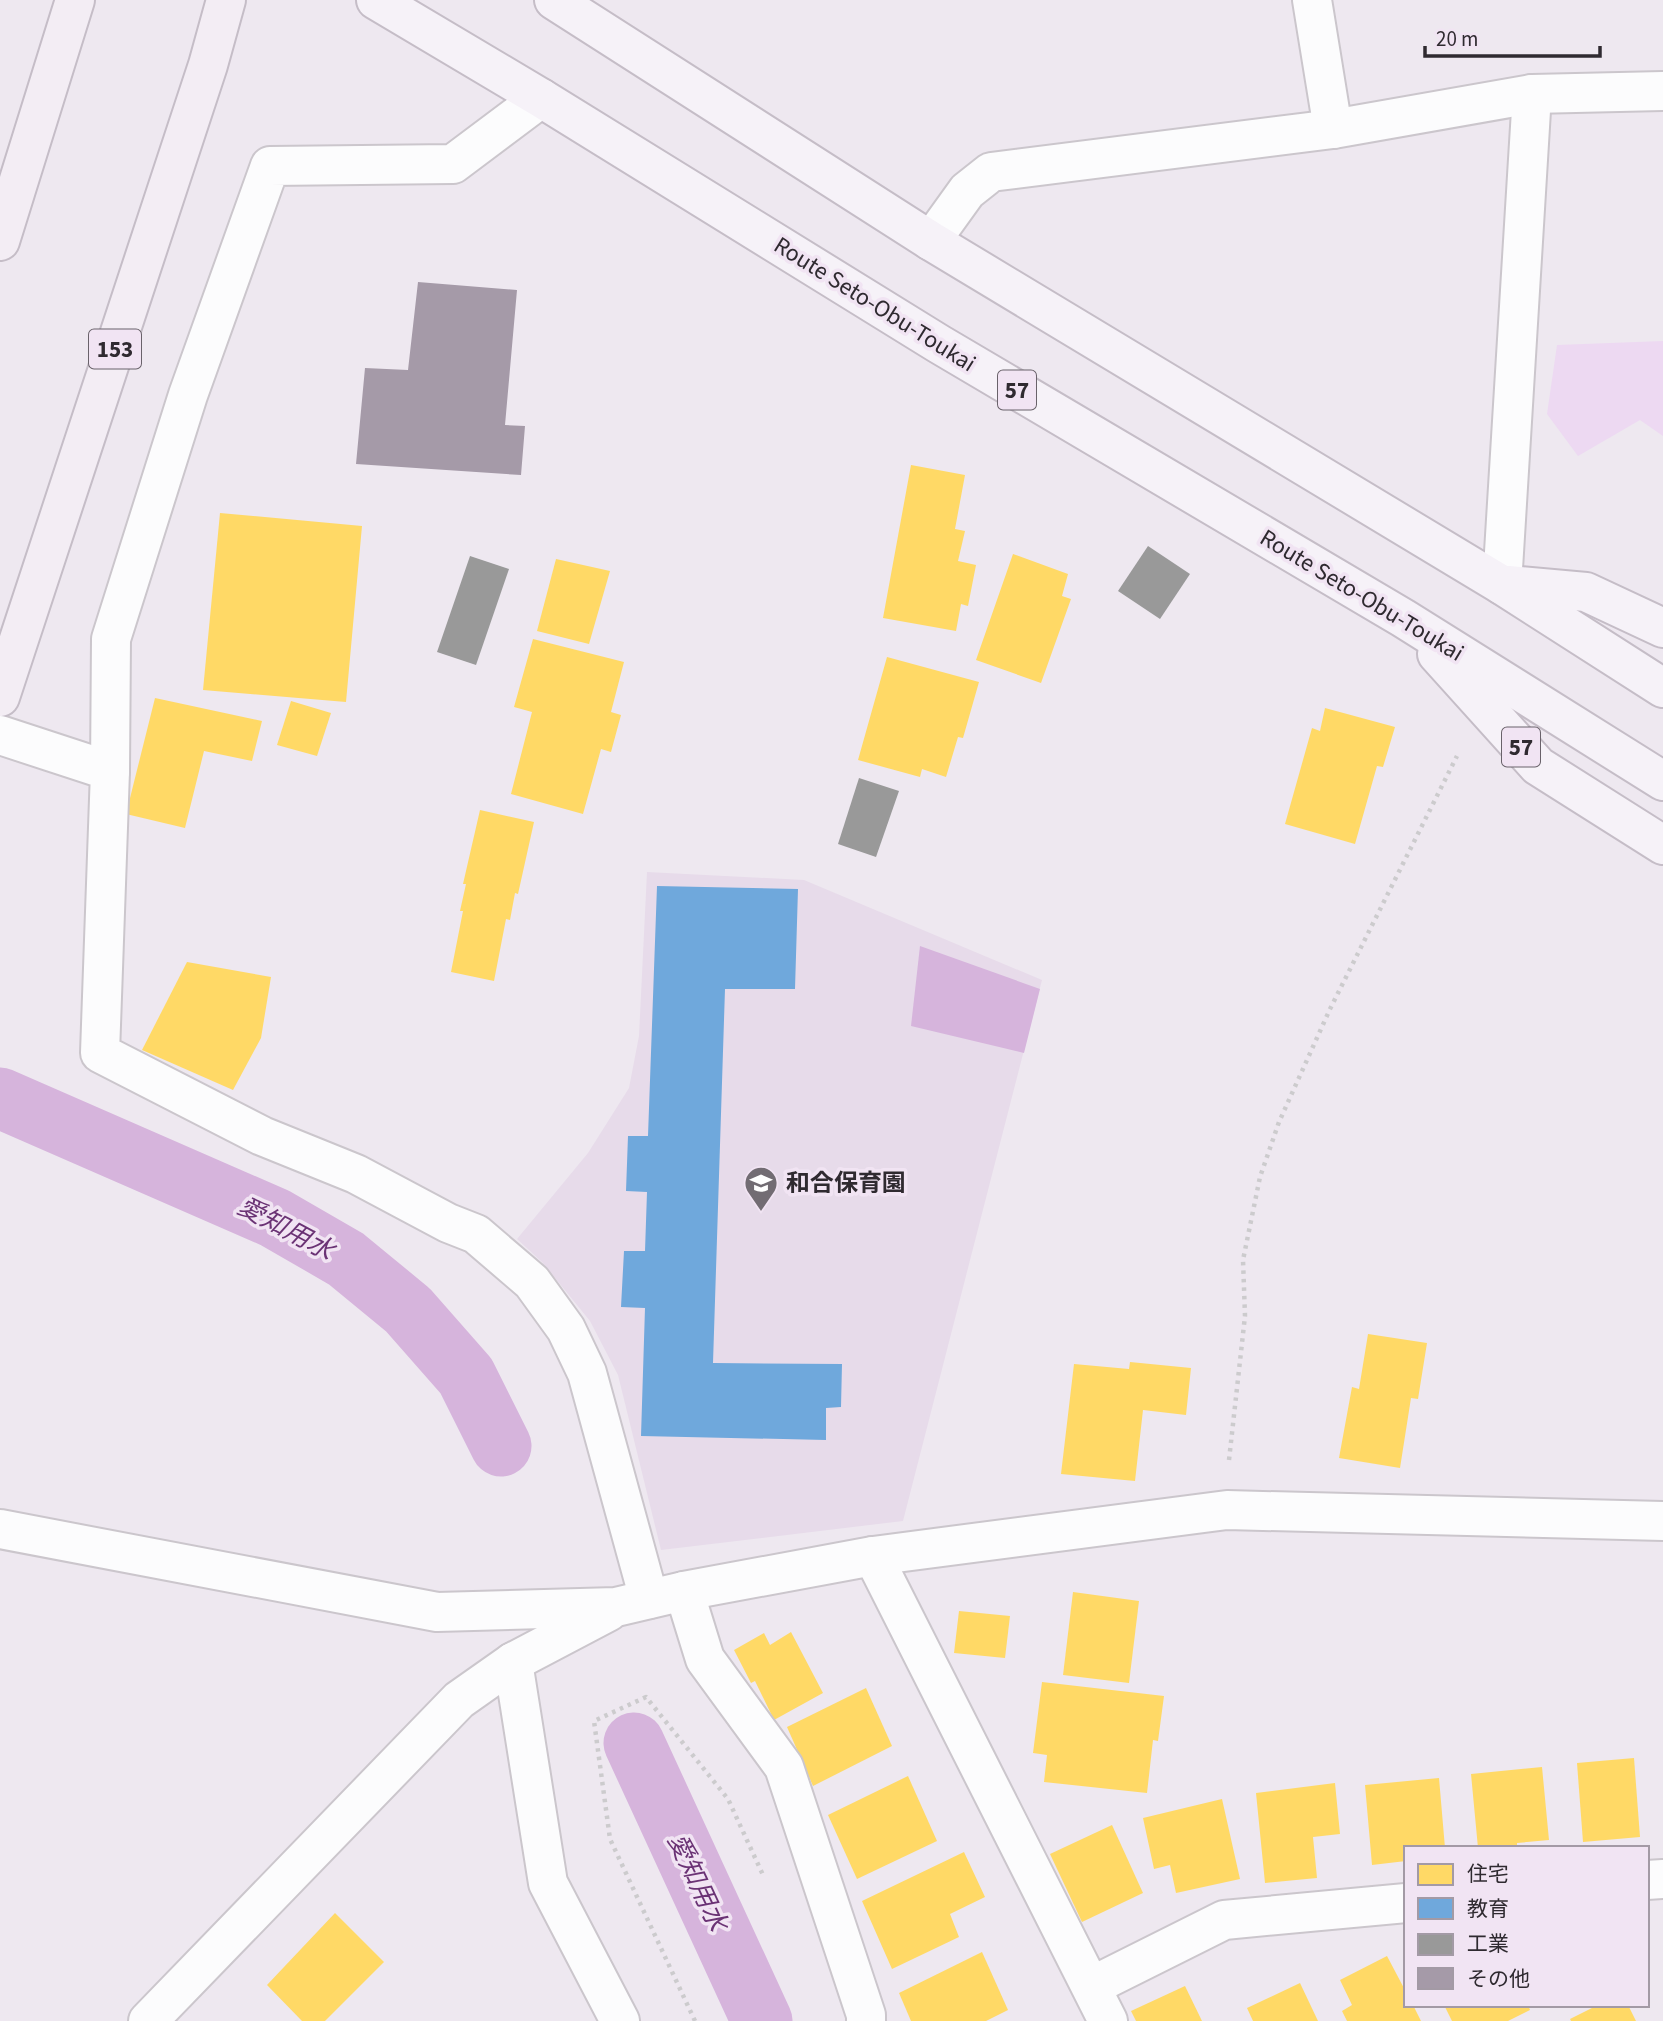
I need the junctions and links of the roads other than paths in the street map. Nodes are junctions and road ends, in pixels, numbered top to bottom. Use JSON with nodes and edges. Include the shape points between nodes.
{"nodes":[{"id":1,"x":75,"y":0,"type":"edge"},
{"id":2,"x":226,"y":0,"type":"edge"},
{"id":3,"x":376,"y":0,"type":"edge"},
{"id":4,"x":554,"y":0,"type":"edge"},
{"id":5,"x":1312,"y":0,"type":"edge"},
{"id":6,"x":1663,"y":91,"type":"edge"},
{"id":7,"x":1532,"y":94,"type":"junction"},
{"id":8,"x":541,"y":98,"type":"junction"},
{"id":9,"x":1333,"y":129,"type":"junction"},
{"id":10,"x":0,"y":241,"type":"edge"},
{"id":11,"x":930,"y":241,"type":"junction"},
{"id":12,"x":1502,"y":585,"type":"junction"},
{"id":13,"x":1403,"y":618,"type":"junction"},
{"id":14,"x":1663,"y":628,"type":"edge"},
{"id":15,"x":1663,"y":688,"type":"edge"},
{"id":16,"x":0,"y":697,"type":"edge"},
{"id":17,"x":0,"y":735,"type":"edge"},
{"id":18,"x":110,"y":771,"type":"junction"},
{"id":19,"x":1661,"y":780,"type":"edge"},
{"id":20,"x":1663,"y":845,"type":"edge"},
{"id":21,"x":1663,"y":1521,"type":"edge"},
{"id":22,"x":0,"y":1529,"type":"edge"},
{"id":23,"x":873,"y":1556,"type":"junction"},
{"id":24,"x":650,"y":1599,"type":"junction"},
{"id":25,"x":513,"y":1662,"type":"junction"},
{"id":26,"x":1404,"y":1903,"type":"edge"},
{"id":27,"x":1092,"y":1986,"type":"junction"},
{"id":28,"x":148,"y":2021,"type":"edge"},
{"id":29,"x":620,"y":2021,"type":"edge"},
{"id":30,"x":866,"y":2021,"type":"edge"},
{"id":31,"x":1108,"y":2021,"type":"edge"}],
"edges":[{"from":1,"to":10,"type":"highway"},
{"from":2,"to":16,"type":"highway","number":"153"},
{"from":3,"to":8,"type":"main road","name":"Route Seto-Obu-Toukai","number":"57"},
{"from":4,"to":11,"type":"main road"},
{"from":5,"to":9,"type":"street"},
{"from":6,"to":7,"type":"street"},
{"from":7,"to":9,"type":"street"},
{"from":7,"to":12,"type":"street"},
{"from":8,"to":13,"type":"main road","name":"Route Seto-Obu-Toukai","number":"57","via":[[939,344]]},
{"from":8,"to":18,"type":"street","via":[[453,164],[270,166],[188,395],[111,639]]},
{"from":9,"to":11,"type":"street","via":[[991,172],[967,191]]},
{"from":11,"to":12,"type":"main road"},
{"from":12,"to":14,"type":"main road","via":[[1586,592]]},
{"from":12,"to":15,"type":"main road"},
{"from":13,"to":19,"type":"main road","name":"Route Seto-Obu-Toukai","number":"57"},
{"from":13,"to":20,"type":"main road","number":"57","via":[[1538,766]]},
{"from":17,"to":18,"type":"street"},
{"from":18,"to":24,"type":"street","via":[[100,1053],[262,1136],[356,1174],[476,1234],[532,1282],[566,1329],[587,1373]]},
{"from":21,"to":23,"type":"street","via":[[1227,1510]]},
{"from":22,"to":24,"type":"street","via":[[437,1612]]},
{"from":23,"to":24,"type":"street"},
{"from":23,"to":27,"type":"street"},
{"from":24,"to":25,"type":"street"},
{"from":24,"to":30,"type":"street","via":[[705,1659],[784,1767]]},
{"from":25,"to":28,"type":"street","via":[[459,1700]]},
{"from":25,"to":29,"type":"street","via":[[548,1884]]},
{"from":26,"to":27,"type":"street","via":[[1224,1920]]},
{"from":27,"to":31,"type":"street"}]}
